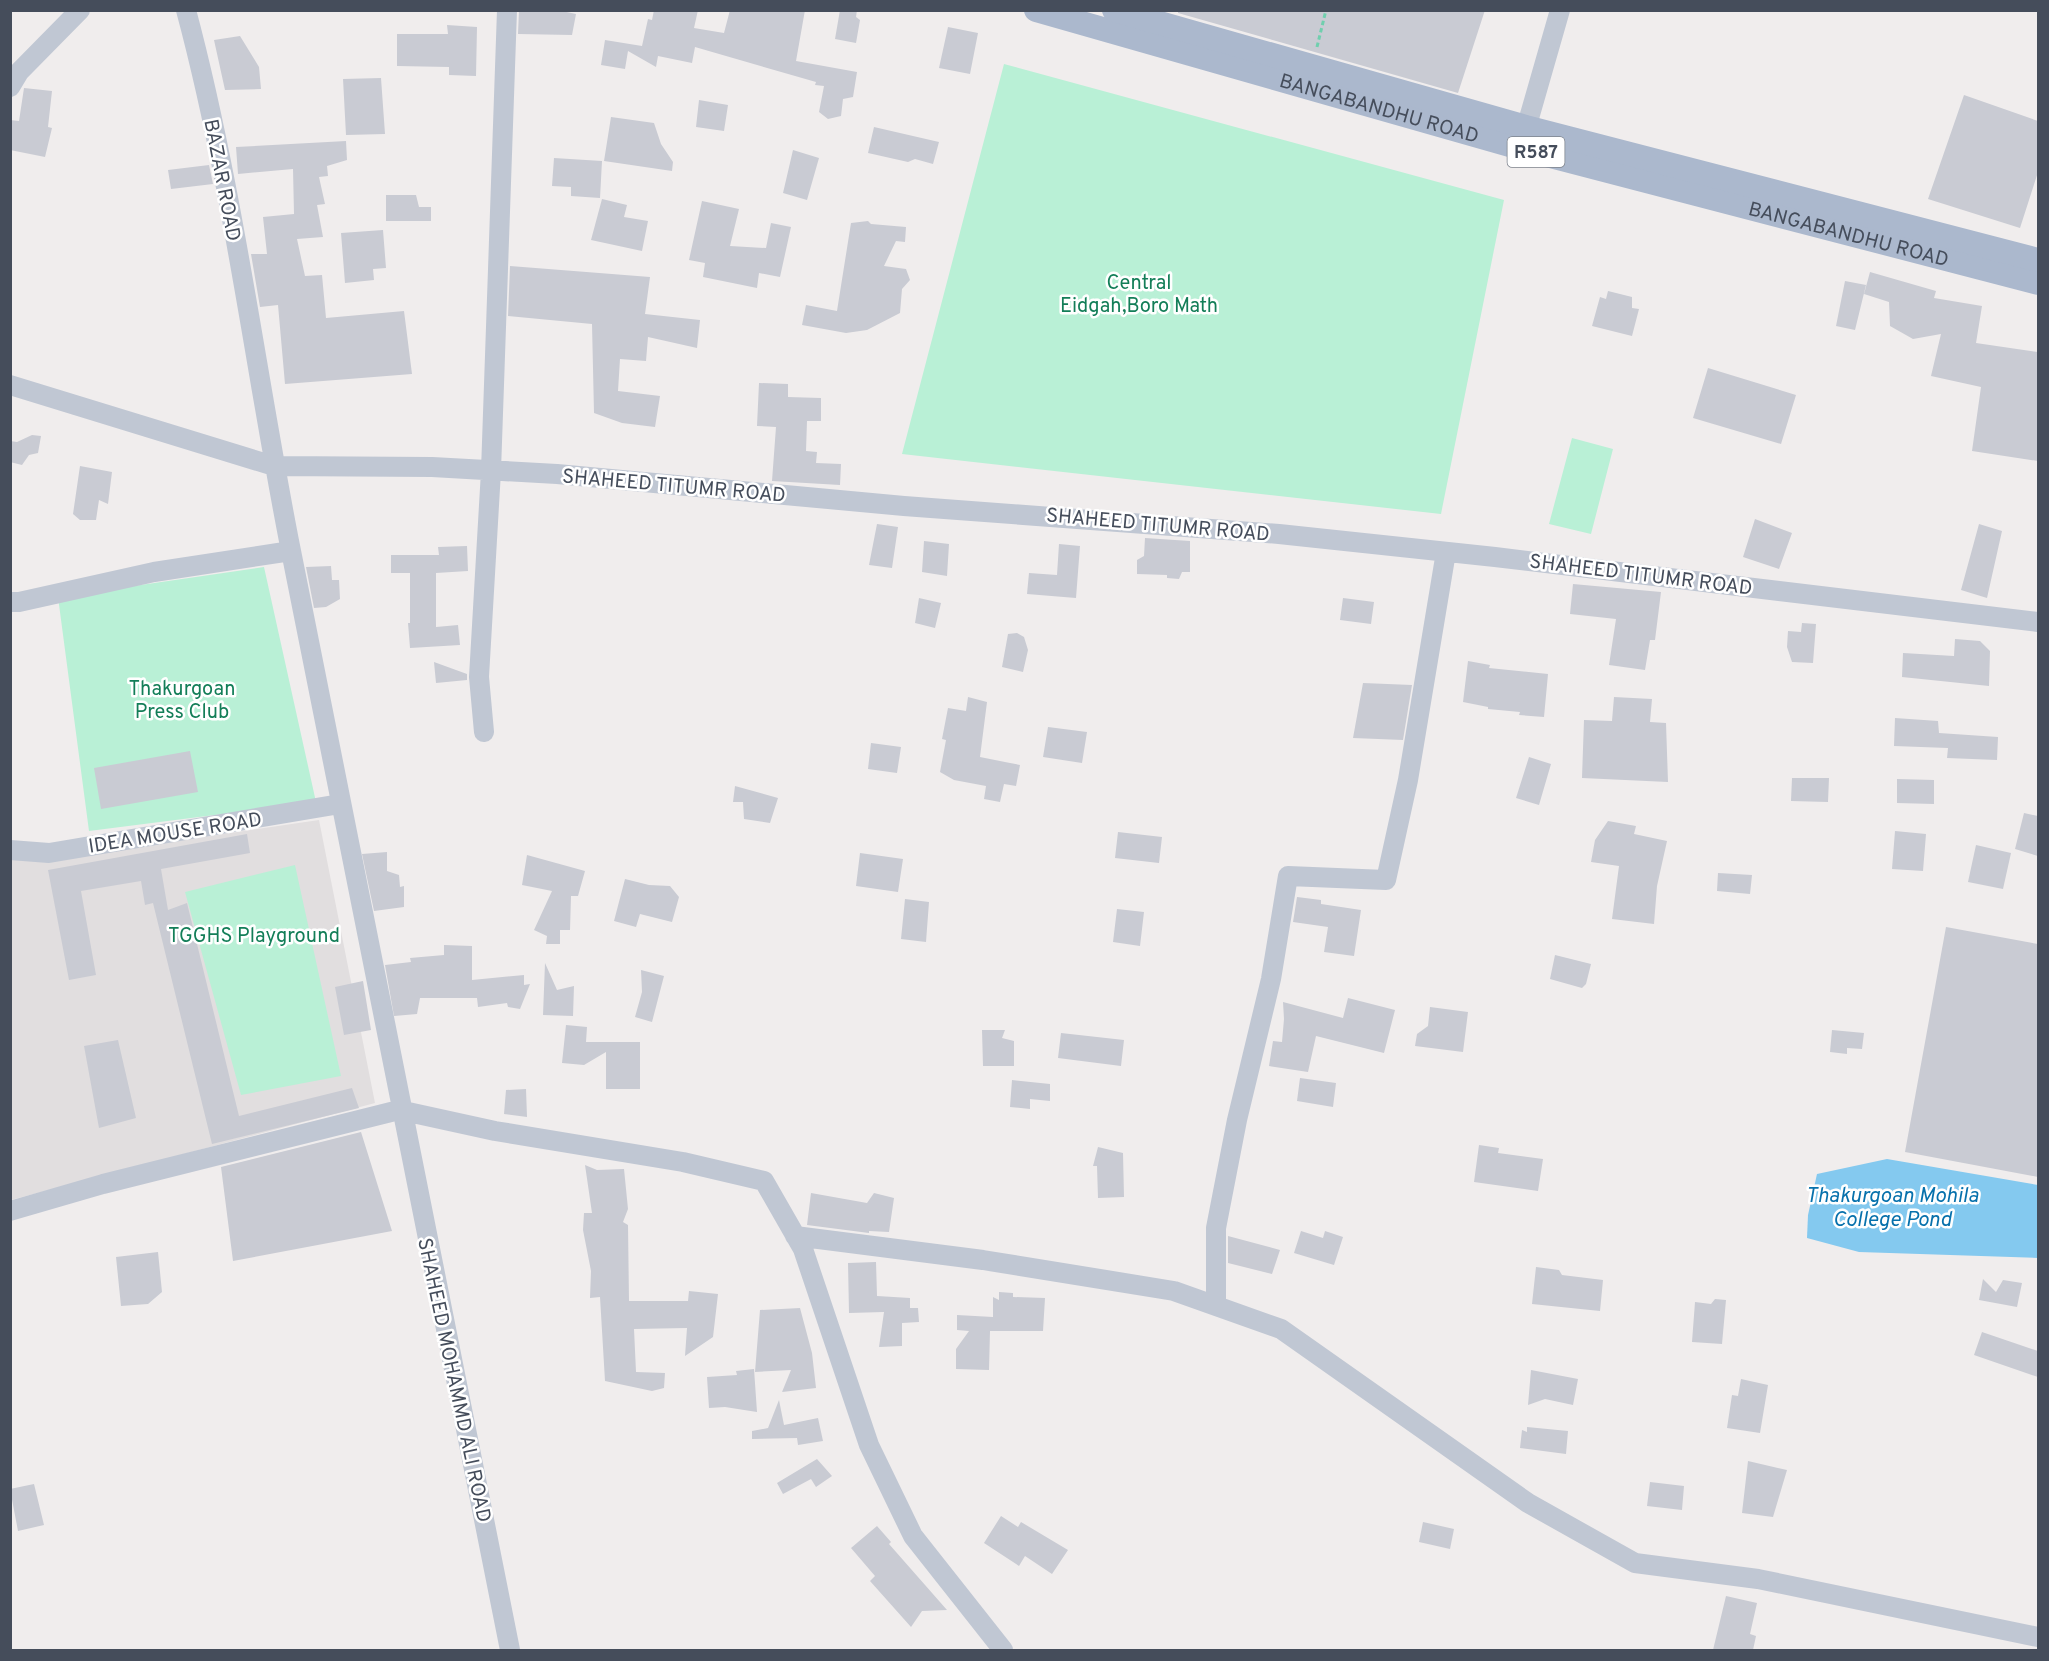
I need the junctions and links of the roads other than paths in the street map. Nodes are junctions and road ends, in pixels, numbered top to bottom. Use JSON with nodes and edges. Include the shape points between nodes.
{"nodes":[{"id":1,"x":80,"y":10,"type":"edge"},
{"id":2,"x":186,"y":10,"type":"edge"},
{"id":3,"x":507,"y":10,"type":"edge"},
{"id":4,"x":1036,"y":10,"type":"edge"},
{"id":5,"x":1114,"y":10,"type":"edge"},
{"id":6,"x":1560,"y":10,"type":"edge"},
{"id":7,"x":10,"y":87,"type":"edge"},
{"id":8,"x":1523,"y":137,"type":"junction"},
{"id":9,"x":2038,"y":260,"type":"edge"},
{"id":10,"x":2038,"y":283,"type":"edge"},
{"id":11,"x":10,"y":385,"type":"edge"},
{"id":12,"x":274,"y":466,"type":"junction"},
{"id":13,"x":491,"y":471,"type":"junction"},
{"id":14,"x":291,"y":552,"type":"junction"},
{"id":15,"x":1446,"y":552,"type":"junction"},
{"id":16,"x":10,"y":602,"type":"edge"},
{"id":17,"x":2038,"y":622,"type":"edge"},
{"id":18,"x":484,"y":732,"type":"dead end"},
{"id":19,"x":340,"y":804,"type":"junction"},
{"id":20,"x":10,"y":850,"type":"edge"},
{"id":21,"x":399,"y":1110,"type":"junction"},
{"id":22,"x":10,"y":1210,"type":"edge"},
{"id":23,"x":795,"y":1236,"type":"junction"},
{"id":24,"x":1216,"y":1306,"type":"junction"},
{"id":25,"x":2038,"y":1637,"type":"edge"},
{"id":26,"x":510,"y":1650,"type":"edge"},
{"id":27,"x":1003,"y":1650,"type":"edge"}],
"edges":[{"from":1,"to":7,"type":"street","via":[[19,72]]},
{"from":2,"to":12,"type":"street","name":"BAZAR ROAD","via":[[215,135]]},
{"from":3,"to":13,"type":"street"},
{"from":4,"to":8,"type":"main road","name":"BANGABANDHU ROAD","number":"R587"},
{"from":5,"to":8,"type":"main road","name":"BANGABANDHU ROAD","number":"R587","via":[[1312,67]]},
{"from":6,"to":8,"type":"street"},
{"from":8,"to":9,"type":"main road","name":"BANGABANDHU ROAD","number":"R587"},
{"from":8,"to":10,"type":"main road","name":"BANGABANDHU ROAD","number":"R587"},
{"from":11,"to":12,"type":"street","name":"SHAHEED TITUMR ROAD"},
{"from":12,"to":13,"type":"street","name":"SHAHEED TITUMR ROAD"},
{"from":12,"to":14,"type":"street","name":"BAZAR ROAD"},
{"from":13,"to":15,"type":"street","name":"SHAHEED TITUMR ROAD","via":[[1157,524]]},
{"from":13,"to":18,"type":"street","via":[[479,677]]},
{"from":14,"to":16,"type":"street","via":[[154,572]]},
{"from":14,"to":19,"type":"street","name":"BAZAR ROAD"},
{"from":15,"to":17,"type":"street","name":"SHAHEED TITUMR ROAD"},
{"from":15,"to":24,"type":"street","via":[[1408,780],[1386,880],[1288,876],[1271,979],[1216,1228]]},
{"from":19,"to":20,"type":"street","name":"IDEA MOUSE ROAD","via":[[50,853]]},
{"from":19,"to":21,"type":"street","name":"SHAHEED MOHAMMD ALI ROAD"},
{"from":21,"to":22,"type":"street"},
{"from":21,"to":23,"type":"street","via":[[495,1131],[683,1162],[764,1181]]},
{"from":21,"to":26,"type":"street","name":"SHAHEED MOHAMMD ALI ROAD"},
{"from":23,"to":24,"type":"street","via":[[983,1260],[1162,1289]]},
{"from":23,"to":27,"type":"street","via":[[803,1249],[869,1445],[913,1536]]},
{"from":24,"to":25,"type":"street","via":[[1281,1329],[1528,1503],[1635,1563],[1758,1579]]}]}
